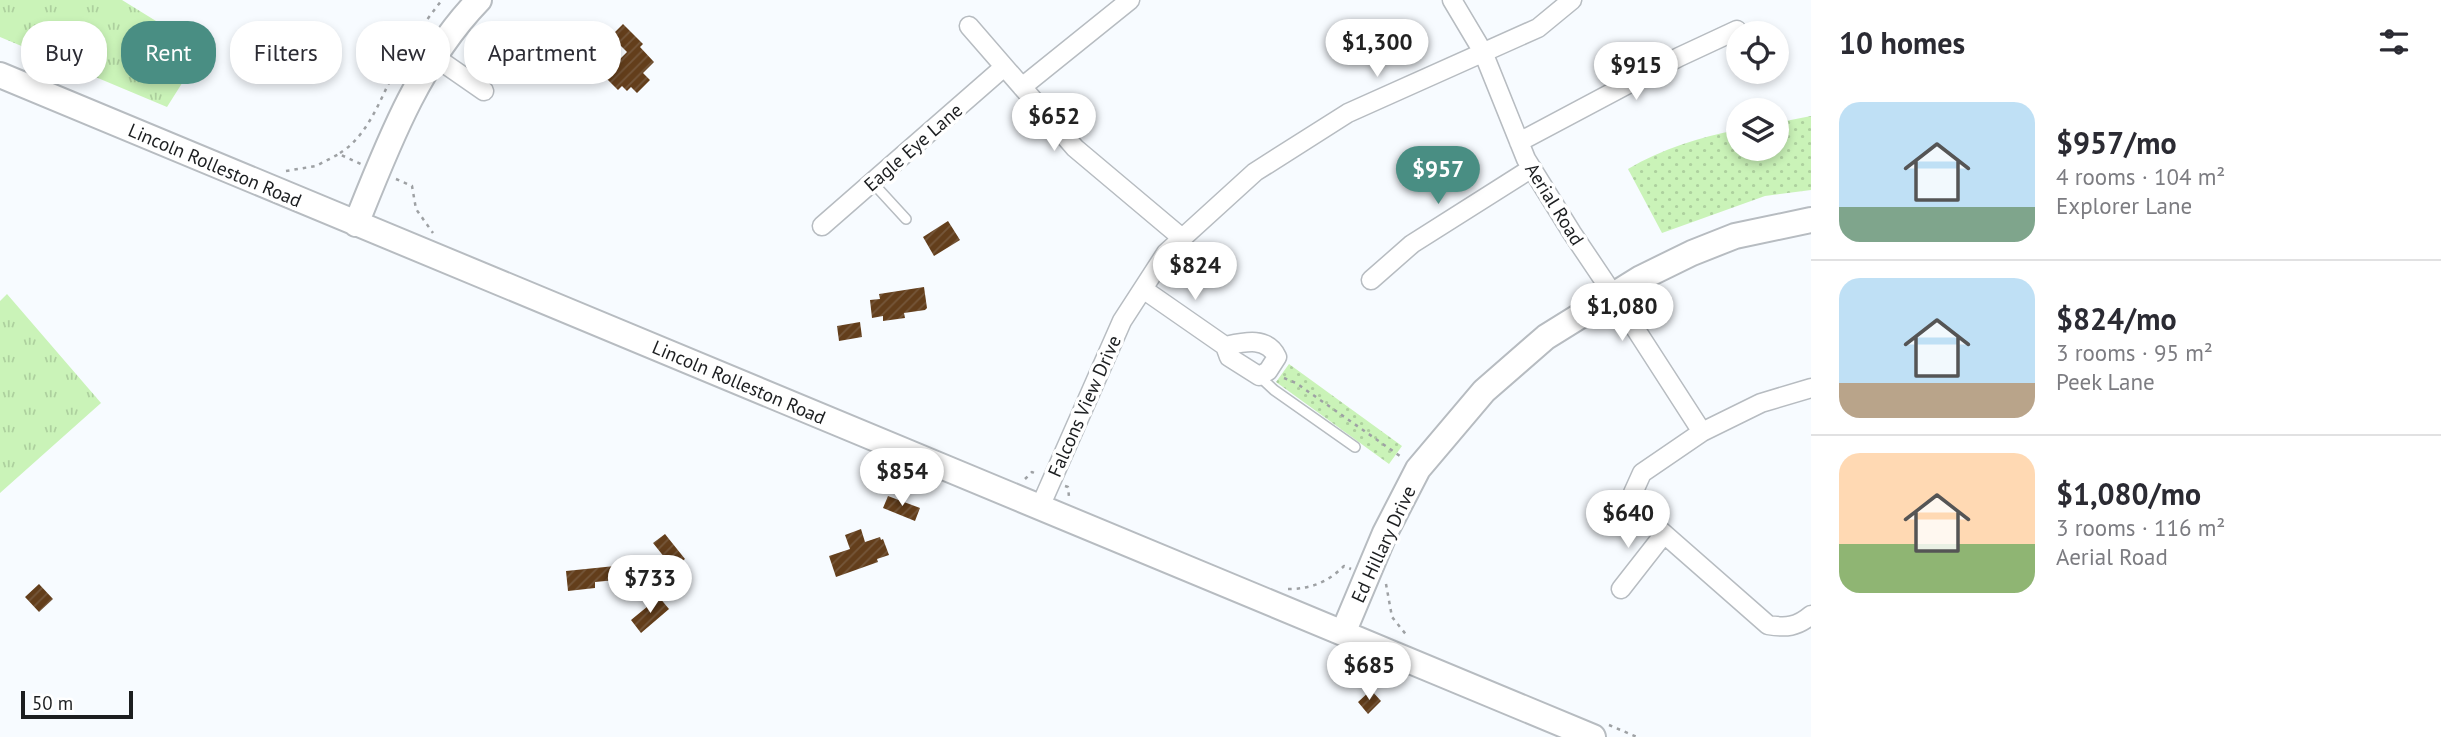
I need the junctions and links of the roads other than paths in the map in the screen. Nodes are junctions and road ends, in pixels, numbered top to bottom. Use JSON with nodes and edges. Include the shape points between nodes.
{"nodes":[{"id":1,"x":480,"y":0,"type":"edge"},
{"id":2,"x":1130,"y":0,"type":"edge"},
{"id":3,"x":1452,"y":0,"type":"edge"},
{"id":4,"x":1572,"y":0,"type":"edge"},
{"id":5,"x":970,"y":26,"type":"dead end"},
{"id":6,"x":1726,"y":35,"type":"edge"},
{"id":7,"x":450,"y":36,"type":"edge"},
{"id":8,"x":1483,"y":52,"type":"junction"},
{"id":9,"x":450,"y":67,"type":"edge"},
{"id":10,"x":1004,"y":67,"type":"junction"},
{"id":11,"x":0,"y":75,"type":"edge"},
{"id":12,"x":418,"y":84,"type":"edge"},
{"id":13,"x":1023,"y":88,"type":"junction"},
{"id":14,"x":484,"y":91,"type":"dead end"},
{"id":15,"x":1519,"y":142,"type":"junction"},
{"id":16,"x":1532,"y":169,"type":"junction"},
{"id":17,"x":872,"y":183,"type":"junction"},
{"id":18,"x":906,"y":219,"type":"dead end"},
{"id":19,"x":1811,"y":220,"type":"edge"},
{"id":20,"x":356,"y":223,"type":"junction"},
{"id":21,"x":822,"y":226,"type":"dead end"},
{"id":22,"x":1182,"y":238,"type":"junction"},
{"id":23,"x":1371,"y":280,"type":"dead end"},
{"id":24,"x":1143,"y":289,"type":"junction"},
{"id":25,"x":1614,"y":294,"type":"junction"},
{"id":26,"x":1225,"y":346,"type":"junction"},
{"id":27,"x":1264,"y":373,"type":"junction"},
{"id":28,"x":1811,"y":388,"type":"edge"},
{"id":29,"x":1702,"y":432,"type":"junction"},
{"id":30,"x":1354,"y":447,"type":"dead end"},
{"id":31,"x":1040,"y":507,"type":"junction"},
{"id":32,"x":1664,"y":534,"type":"junction"},
{"id":33,"x":1621,"y":589,"type":"dead end"},
{"id":34,"x":1811,"y":615,"type":"edge"},
{"id":35,"x":1343,"y":633,"type":"junction"},
{"id":36,"x":1596,"y":729,"type":"edge"}],
"edges":[{"from":1,"to":7,"type":"main road"},
{"from":2,"to":13,"type":"street"},
{"from":3,"to":8,"type":"street","name":"Aerial Road"},
{"from":4,"to":8,"type":"street","name":"Falcons View Drive","via":[[1538,28]]},
{"from":5,"to":10,"type":"street"},
{"from":6,"to":15,"type":"street"},
{"from":8,"to":15,"type":"street","name":"Aerial Road"},
{"from":8,"to":22,"type":"street","name":"Falcons View Drive","via":[[1348,113],[1255,172]]},
{"from":9,"to":14,"type":"street"},
{"from":10,"to":13,"type":"street"},
{"from":10,"to":17,"type":"street","name":"Eagle Eye Lane"},
{"from":11,"to":20,"type":"main road","name":"Lincoln Rolleston Road"},
{"from":12,"to":20,"type":"main road"},
{"from":13,"to":22,"type":"street","via":[[1075,148]]},
{"from":15,"to":16,"type":"street","name":"Aerial Road"},
{"from":16,"to":23,"type":"street","via":[[1412,244]]},
{"from":16,"to":25,"type":"street","name":"Aerial Road"},
{"from":17,"to":18,"type":"lane"},
{"from":17,"to":21,"type":"street","name":"Eagle Eye Lane"},
{"from":19,"to":25,"type":"main road","name":"Ed Hillary Drive","via":[[1735,236]]},
{"from":20,"to":31,"type":"main road","name":"Lincoln Rolleston Road"},
{"from":22,"to":24,"type":"street","name":"Falcons View Drive","via":[[1166,253]]},
{"from":24,"to":26,"type":"street"},
{"from":24,"to":31,"type":"street","name":"Falcons View Drive","via":[[1122,321]]},
{"from":25,"to":29,"type":"street","name":"Aerial Road"},
{"from":25,"to":35,"type":"main road","name":"Ed Hillary Drive","via":[[1546,337],[1484,391],[1418,469]]},
{"from":26,"to":27,"type":"street","via":[[1229,357]]},
{"from":26,"to":27,"type":"street","via":[[1258,341],[1274,350],[1277,357]]},
{"from":27,"to":30,"type":"lane","via":[[1274,390]]},
{"from":28,"to":29,"type":"street","via":[[1761,404]]},
{"from":29,"to":32,"type":"street","via":[[1642,473],[1633,493],[1637,510]]},
{"from":31,"to":35,"type":"main road","name":"Lincoln Rolleston Road"},
{"from":32,"to":33,"type":"street"},
{"from":32,"to":34,"type":"street","via":[[1768,625],[1786,628]]},
{"from":35,"to":36,"type":"main road","name":"Lincoln Rolleston Road"}]}
